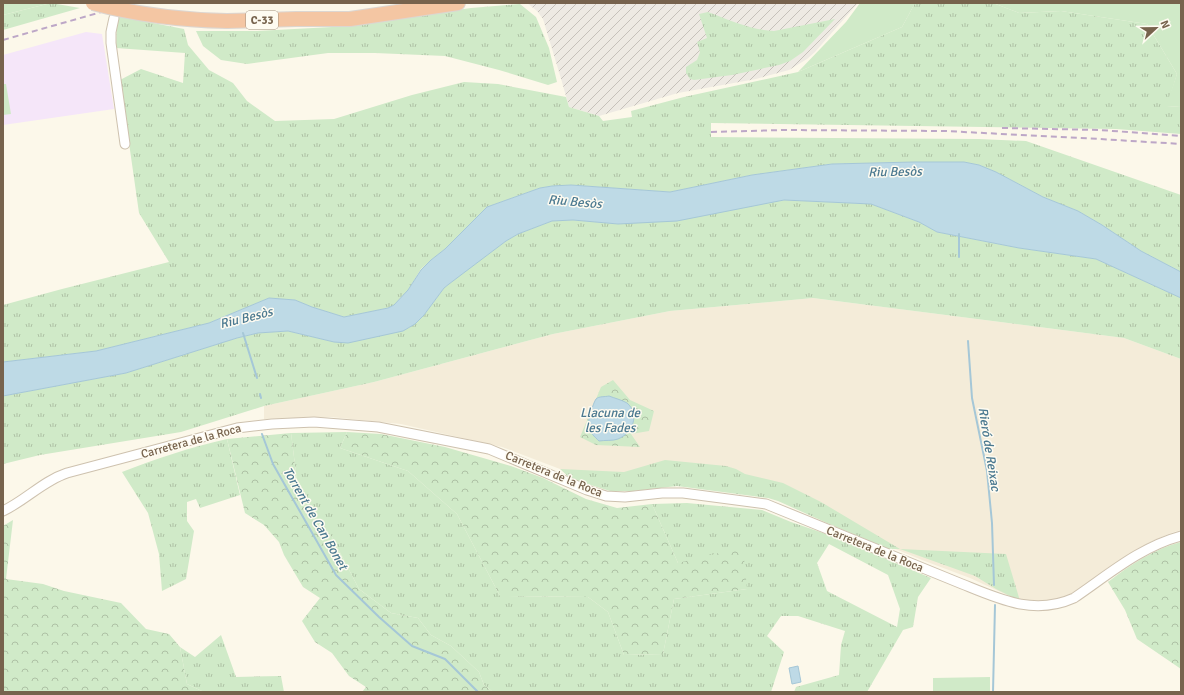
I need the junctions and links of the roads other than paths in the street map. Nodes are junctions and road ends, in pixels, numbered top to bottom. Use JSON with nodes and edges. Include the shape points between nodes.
{"nodes":[{"id":1,"x":93,"y":3,"type":"edge"},
{"id":2,"x":396,"y":3,"type":"edge"},
{"id":3,"x":458,"y":3,"type":"edge"},
{"id":4,"x":114,"y":18,"type":"dead end"},
{"id":5,"x":296,"y":19,"type":"junction"},
{"id":6,"x":125,"y":144,"type":"dead end"},
{"id":7,"x":3,"y":511,"type":"edge"},
{"id":8,"x":1181,"y":536,"type":"edge"}],
"edges":[{"from":1,"to":5,"type":"highway","number":"C-33","bridge":true,"via":[[152,16],[194,20]]},
{"from":2,"to":5,"type":"highway","number":"C-33"},
{"from":3,"to":5,"type":"highway","via":[[350,19]]},
{"from":4,"to":6,"type":"street","via":[[110,32]]},
{"from":7,"to":8,"type":"street","name":"Carretera de la Roca","via":[[46,482],[67,473],[237,428],[314,422],[378,427],[481,447],[606,496],[683,493],[766,504],[962,584],[1027,606],[1047,606],[1074,598],[1134,556]]}]}
